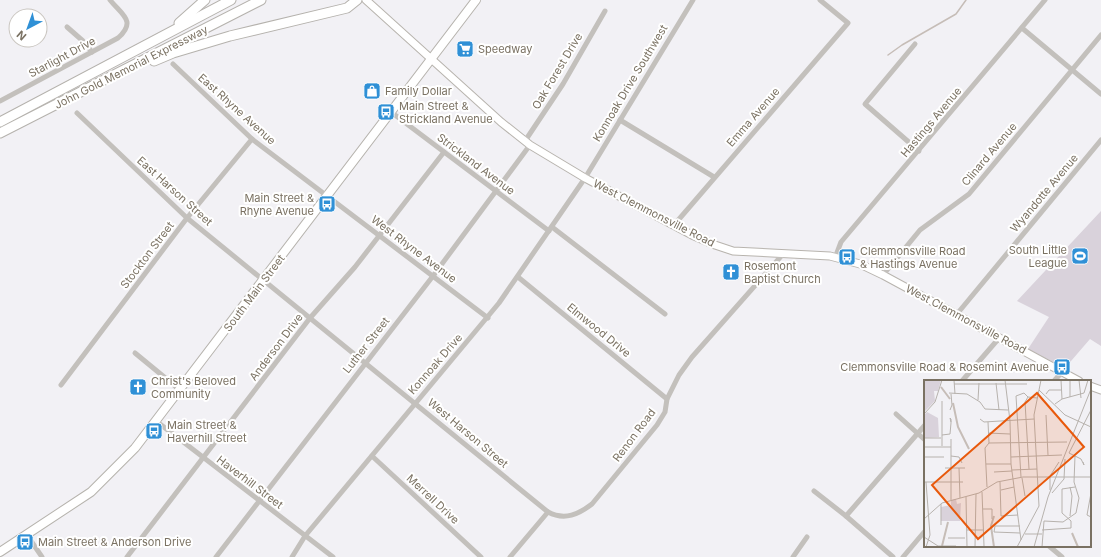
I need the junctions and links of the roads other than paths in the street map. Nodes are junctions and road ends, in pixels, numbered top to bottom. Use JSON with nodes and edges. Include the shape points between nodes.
{"nodes":[{"id":1,"x":110,"y":0,"type":"edge"},
{"id":2,"x":205,"y":0,"type":"edge"},
{"id":3,"x":231,"y":0,"type":"edge"},
{"id":4,"x":261,"y":0,"type":"edge"},
{"id":5,"x":357,"y":0,"type":"edge"},
{"id":6,"x":366,"y":0,"type":"edge"},
{"id":7,"x":476,"y":0,"type":"edge"},
{"id":8,"x":693,"y":0,"type":"edge"},
{"id":9,"x":820,"y":0,"type":"edge"},
{"id":10,"x":1045,"y":0,"type":"edge"},
{"id":11,"x":605,"y":11,"type":"dead end"},
{"id":12,"x":67,"y":27,"type":"dead end"},
{"id":13,"x":1022,"y":28,"type":"junction"},
{"id":14,"x":1101,"y":35,"type":"edge"},
{"id":15,"x":915,"y":44,"type":"dead end"},
{"id":16,"x":92,"y":52,"type":"junction"},
{"id":17,"x":431,"y":58,"type":"junction"},
{"id":18,"x":173,"y":64,"type":"dead end"},
{"id":19,"x":1072,"y":70,"type":"junction"},
{"id":20,"x":70,"y":86,"type":"junction"},
{"id":21,"x":90,"y":88,"type":"junction"},
{"id":22,"x":1101,"y":94,"type":"edge"},
{"id":23,"x":0,"y":101,"type":"edge"},
{"id":24,"x":391,"y":112,"type":"junction"},
{"id":25,"x":77,"y":113,"type":"dead end"},
{"id":26,"x":620,"y":120,"type":"junction"},
{"id":27,"x":0,"y":122,"type":"edge"},
{"id":28,"x":0,"y":133,"type":"edge"},
{"id":29,"x":252,"y":139,"type":"junction"},
{"id":30,"x":1101,"y":140,"type":"edge"},
{"id":31,"x":527,"y":143,"type":"junction"},
{"id":32,"x":919,"y":151,"type":"junction"},
{"id":33,"x":444,"y":152,"type":"junction"},
{"id":34,"x":714,"y":177,"type":"junction"},
{"id":35,"x":585,"y":178,"type":"junction"},
{"id":36,"x":496,"y":192,"type":"junction"},
{"id":37,"x":327,"y":196,"type":"junction"},
{"id":38,"x":187,"y":218,"type":"junction"},
{"id":39,"x":674,"y":225,"type":"junction"},
{"id":40,"x":550,"y":229,"type":"junction"},
{"id":41,"x":380,"y":236,"type":"junction"},
{"id":42,"x":783,"y":254,"type":"junction"},
{"id":43,"x":835,"y":258,"type":"junction"},
{"id":44,"x":883,"y":275,"type":"junction"},
{"id":45,"x":433,"y":276,"type":"junction"},
{"id":46,"x":518,"y":277,"type":"junction"},
{"id":47,"x":264,"y":279,"type":"junction"},
{"id":48,"x":665,"y":314,"type":"dead end"},
{"id":49,"x":957,"y":314,"type":"junction"},
{"id":50,"x":310,"y":318,"type":"junction"},
{"id":51,"x":488,"y":318,"type":"junction"},
{"id":52,"x":1000,"y":337,"type":"junction"},
{"id":53,"x":135,"y":353,"type":"dead end"},
{"id":54,"x":365,"y":362,"type":"junction"},
{"id":55,"x":1062,"y":372,"type":"junction"},
{"id":56,"x":963,"y":380,"type":"edge"},
{"id":57,"x":1055,"y":380,"type":"edge"},
{"id":58,"x":1077,"y":380,"type":"edge"},
{"id":59,"x":61,"y":385,"type":"dead end"},
{"id":60,"x":1091,"y":386,"type":"edge"},
{"id":61,"x":180,"y":390,"type":"junction"},
{"id":62,"x":1101,"y":390,"type":"edge"},
{"id":63,"x":667,"y":399,"type":"junction"},
{"id":64,"x":415,"y":402,"type":"junction"},
{"id":65,"x":896,"y":414,"type":"dead end"},
{"id":66,"x":156,"y":421,"type":"junction"},
{"id":67,"x":924,"y":426,"type":"edge"},
{"id":68,"x":918,"y":433,"type":"junction"},
{"id":69,"x":924,"y":439,"type":"edge"},
{"id":70,"x":372,"y":456,"type":"junction"},
{"id":71,"x":203,"y":458,"type":"junction"},
{"id":72,"x":814,"y":491,"type":"dead end"},
{"id":73,"x":259,"y":501,"type":"junction"},
{"id":74,"x":548,"y":512,"type":"junction"},
{"id":75,"x":846,"y":516,"type":"junction"},
{"id":76,"x":924,"y":532,"type":"edge"},
{"id":77,"x":28,"y":535,"type":"junction"},
{"id":78,"x":305,"y":536,"type":"junction"},
{"id":79,"x":806,"y":537,"type":"dead end"},
{"id":80,"x":1050,"y":547,"type":"edge"},
{"id":81,"x":0,"y":552,"type":"edge"},
{"id":82,"x":42,"y":557,"type":"edge"},
{"id":83,"x":127,"y":557,"type":"edge"},
{"id":84,"x":216,"y":557,"type":"edge"},
{"id":85,"x":292,"y":557,"type":"edge"},
{"id":86,"x":333,"y":557,"type":"edge"},
{"id":87,"x":481,"y":557,"type":"edge"},
{"id":88,"x":510,"y":557,"type":"edge"},
{"id":89,"x":794,"y":557,"type":"edge"},
{"id":90,"x":893,"y":557,"type":"edge"},
{"id":91,"x":903,"y":557,"type":"edge"},
{"id":92,"x":1062,"y":557,"type":"edge"}],
"edges":[{"from":1,"to":16,"type":"street","name":"Starlight Drive","via":[[125,17],[127,30]]},
{"from":2,"to":20,"type":"highway","via":[[179,23],[132,53]]},
{"from":3,"to":20,"type":"highway","name":"John Gold Memorial Expressway"},
{"from":4,"to":21,"type":"highway","name":"John Gold Memorial Expressway"},
{"from":5,"to":21,"type":"highway","via":[[351,7],[230,36],[173,53]]},
{"from":6,"to":17,"type":"main road","name":"West Clemmonsville Road"},
{"from":7,"to":17,"type":"main road","name":"South Main Street"},
{"from":8,"to":26,"type":"street","name":"Konnoak Drive Southwest"},
{"from":9,"to":34,"type":"street","name":"Emma Avenue","via":[[848,23]]},
{"from":10,"to":13,"type":"street","name":"Hastings Avenue"},
{"from":11,"to":31,"type":"street","name":"Oak Forest Drive"},
{"from":12,"to":16,"type":"street"},
{"from":13,"to":19,"type":"street"},
{"from":13,"to":32,"type":"street","name":"Hastings Avenue"},
{"from":14,"to":19,"type":"street","name":"Clinard Avenue"},
{"from":15,"to":32,"type":"street","via":[[865,104]]},
{"from":16,"to":23,"type":"street","name":"Starlight Drive"},
{"from":17,"to":24,"type":"main road","name":"South Main Street"},
{"from":17,"to":31,"type":"main road","name":"West Clemmonsville Road"},
{"from":18,"to":29,"type":"street","name":"East Rhyne Avenue"},
{"from":19,"to":22,"type":"street"},
{"from":19,"to":44,"type":"street","name":"Clinard Avenue","via":[[969,194],[920,230]]},
{"from":20,"to":27,"type":"highway","name":"John Gold Memorial Expressway"},
{"from":21,"to":28,"type":"highway","name":"John Gold Memorial Expressway"},
{"from":24,"to":33,"type":"street","name":"Strickland Avenue"},
{"from":24,"to":37,"type":"main road","name":"South Main Street"},
{"from":25,"to":38,"type":"street","name":"East Harson Street"},
{"from":26,"to":34,"type":"street"},
{"from":26,"to":35,"type":"street","name":"Konnoak Drive Southwest"},
{"from":29,"to":37,"type":"street","name":"East Rhyne Avenue"},
{"from":29,"to":38,"type":"street","name":"Stockton Street"},
{"from":30,"to":49,"type":"street","name":"Wyandotte Avenue"},
{"from":31,"to":35,"type":"main road","name":"West Clemmonsville Road"},
{"from":31,"to":36,"type":"street","name":"Luther Street"},
{"from":32,"to":43,"type":"street","name":"Hastings Avenue","via":[[841,242]]},
{"from":33,"to":36,"type":"street","name":"Strickland Avenue"},
{"from":33,"to":41,"type":"street","name":"Anderson Drive"},
{"from":34,"to":39,"type":"street","name":"Emma Avenue"},
{"from":35,"to":39,"type":"main road","name":"West Clemmonsville Road"},
{"from":35,"to":40,"type":"street","name":"Konnoak Drive"},
{"from":36,"to":40,"type":"street","name":"Strickland Avenue"},
{"from":36,"to":45,"type":"street","name":"Luther Street"},
{"from":37,"to":41,"type":"street","name":"West Rhyne Avenue"},
{"from":37,"to":47,"type":"main road","name":"South Main Street"},
{"from":38,"to":47,"type":"street","name":"East Harson Street"},
{"from":38,"to":59,"type":"street","name":"Stockton Street"},
{"from":39,"to":42,"type":"main road","name":"West Clemmonsville Road","via":[[701,240],[725,249]]},
{"from":40,"to":46,"type":"street","name":"Konnoak Drive"},
{"from":40,"to":48,"type":"street","name":"Strickland Avenue"},
{"from":41,"to":45,"type":"street","name":"West Rhyne Avenue"},
{"from":41,"to":50,"type":"street","name":"Anderson Drive"},
{"from":42,"to":43,"type":"main road","name":"West Clemmonsville Road"},
{"from":42,"to":63,"type":"street","name":"Renon Road","via":[[692,357],[679,374]]},
{"from":43,"to":44,"type":"main road","name":"West Clemmonsville Road","via":[[860,264]]},
{"from":44,"to":49,"type":"main road","name":"West Clemmonsville Road"},
{"from":45,"to":51,"type":"street","name":"West Rhyne Avenue"},
{"from":45,"to":54,"type":"street","name":"Luther Street"},
{"from":46,"to":51,"type":"street","name":"Konnoak Drive"},
{"from":46,"to":63,"type":"street","name":"Elmwood Drive"},
{"from":47,"to":50,"type":"street","name":"West Harson Street"},
{"from":47,"to":61,"type":"main road","name":"South Main Street"},
{"from":49,"to":52,"type":"main road","name":"West Clemmonsville Road"},
{"from":50,"to":54,"type":"street","name":"West Harson Street"},
{"from":50,"to":71,"type":"street","name":"Anderson Drive"},
{"from":51,"to":64,"type":"street","name":"Konnoak Drive"},
{"from":52,"to":55,"type":"main road","name":"West Clemmonsville Road"},
{"from":52,"to":56,"type":"street"},
{"from":53,"to":61,"type":"street"},
{"from":54,"to":64,"type":"street","name":"West Harson Street"},
{"from":54,"to":73,"type":"street","name":"Luther Street"},
{"from":55,"to":57,"type":"street"},
{"from":55,"to":58,"type":"main road","name":"West Clemmonsville Road"},
{"from":60,"to":62,"type":"main road"},
{"from":61,"to":66,"type":"main road","name":"South Main Street"},
{"from":63,"to":74,"type":"street","name":"Renon Road","via":[[665,412],[657,425],[592,504],[579,514],[566,516]]},
{"from":64,"to":70,"type":"street","name":"Konnoak Drive"},
{"from":64,"to":74,"type":"street","name":"West Harson Street"},
{"from":65,"to":68,"type":"street"},
{"from":66,"to":71,"type":"street","name":"Haverhill Street"},
{"from":66,"to":77,"type":"main road","name":"South Main Street","via":[[126,458],[90,492]]},
{"from":67,"to":68,"type":"street"},
{"from":68,"to":69,"type":"street"},
{"from":68,"to":75,"type":"street"},
{"from":70,"to":78,"type":"street","name":"Konnoak Drive"},
{"from":70,"to":87,"type":"street","name":"Merrell Drive"},
{"from":71,"to":73,"type":"street","name":"Haverhill Street"},
{"from":71,"to":83,"type":"street","name":"Anderson Drive"},
{"from":72,"to":75,"type":"street"},
{"from":73,"to":78,"type":"street","name":"Haverhill Street"},
{"from":73,"to":84,"type":"street","name":"Luther Street"},
{"from":74,"to":88,"type":"street"},
{"from":75,"to":90,"type":"street"},
{"from":76,"to":91,"type":"street"},
{"from":77,"to":81,"type":"main road","name":"South Main Street"},
{"from":77,"to":82,"type":"street"},
{"from":78,"to":85,"type":"street","name":"Konnoak Drive"},
{"from":78,"to":86,"type":"street","name":"Haverhill Street"},
{"from":79,"to":89,"type":"street"},
{"from":80,"to":92,"type":"street"}]}
